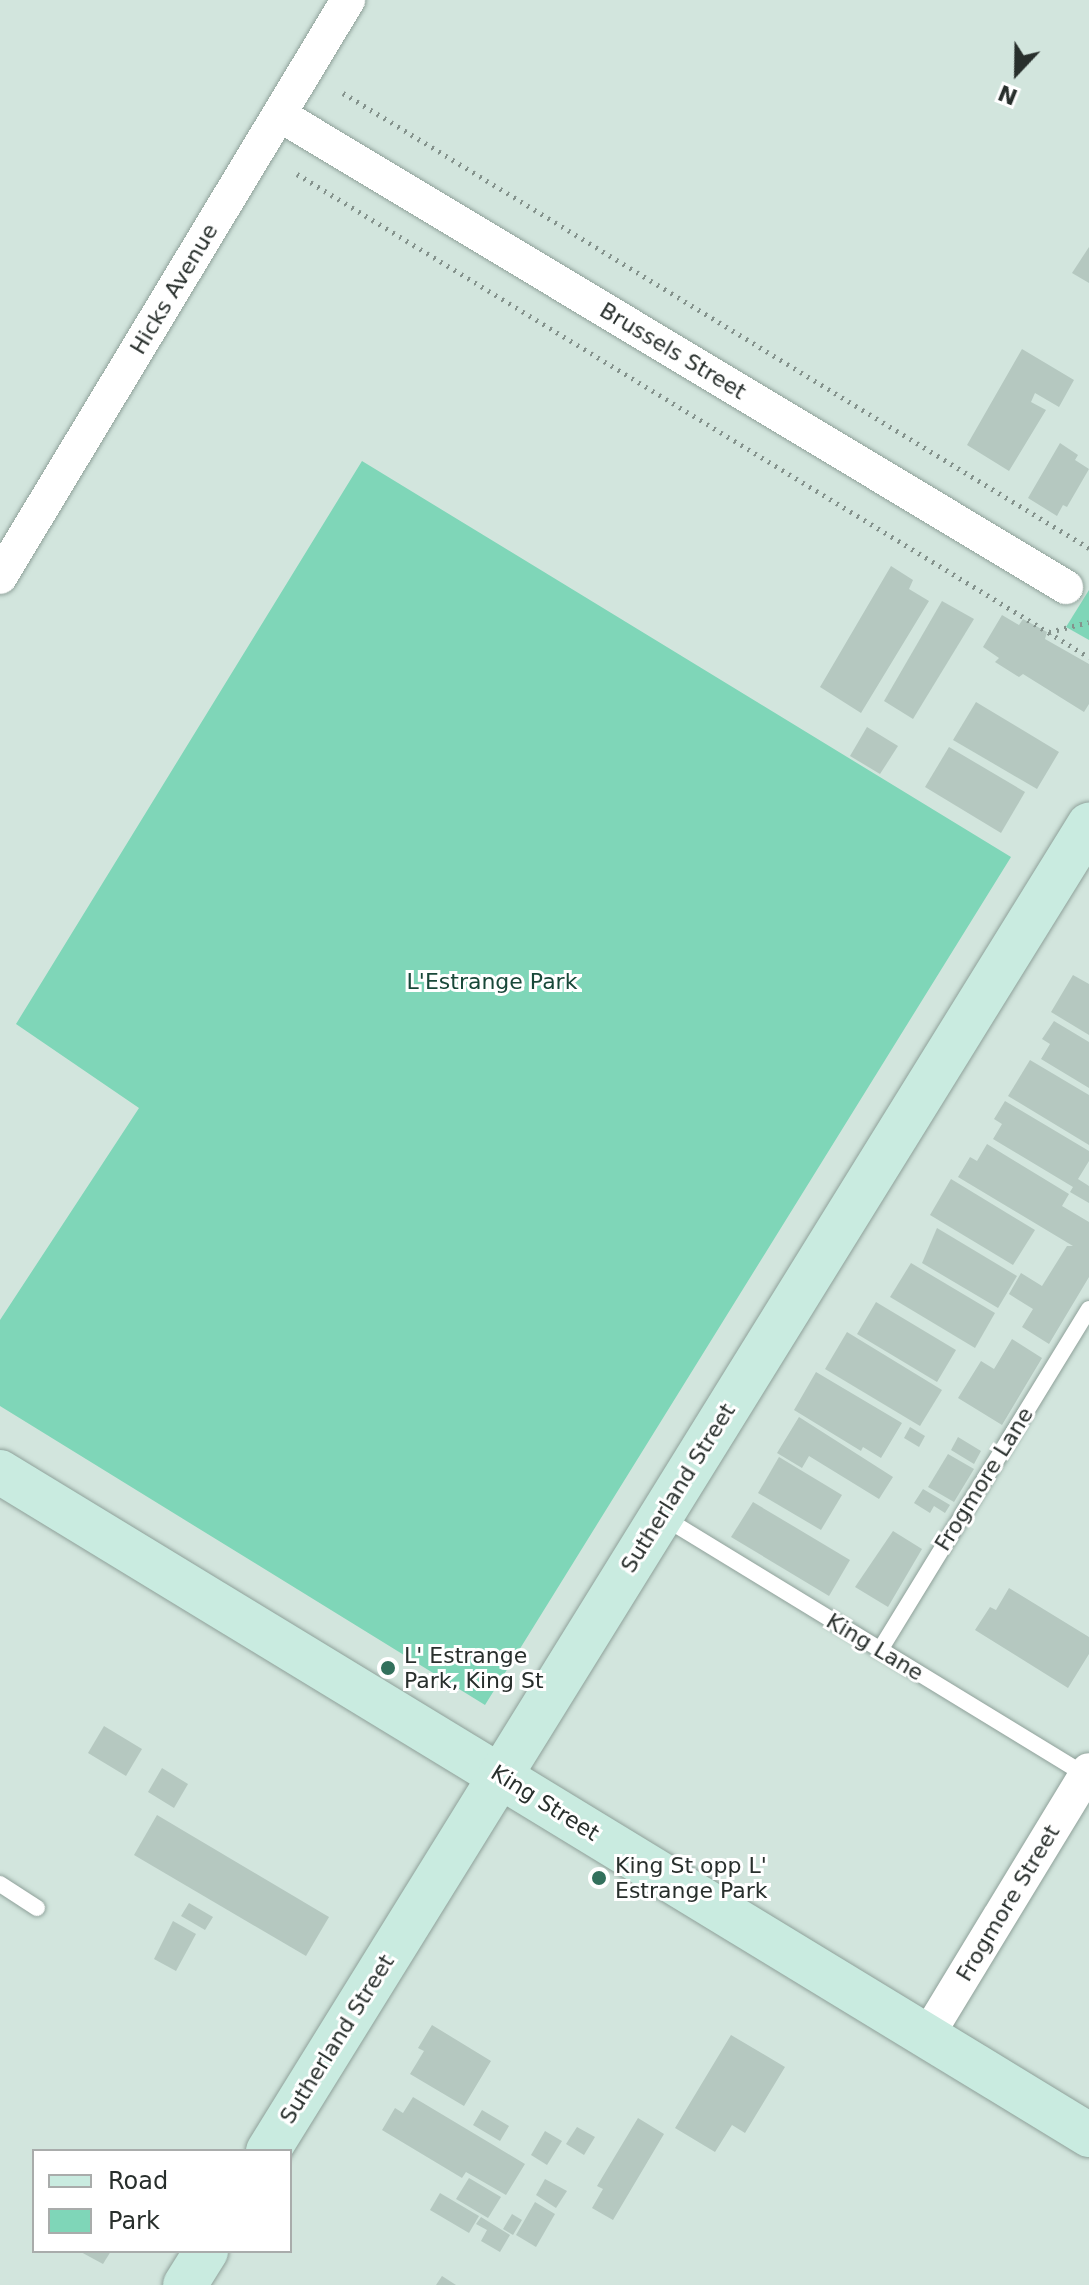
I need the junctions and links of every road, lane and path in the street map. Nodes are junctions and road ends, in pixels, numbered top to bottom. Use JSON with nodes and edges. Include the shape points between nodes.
{"nodes":[{"id":1,"x":348,"y":0,"type":"edge"},
{"id":2,"x":343,"y":93,"type":"dead end"},
{"id":3,"x":280,"y":115,"type":"junction"},
{"id":4,"x":297,"y":174,"type":"dead end"},
{"id":5,"x":1089,"y":548,"type":"edge"},
{"id":6,"x":0,"y":577,"type":"edge"},
{"id":7,"x":1066,"y":587,"type":"dead end"},
{"id":8,"x":1089,"y":622,"type":"edge"},
{"id":9,"x":1049,"y":632,"type":"junction"},
{"id":10,"x":1089,"y":657,"type":"edge"},
{"id":11,"x":1089,"y":825,"type":"edge"},
{"id":12,"x":1089,"y":1309,"type":"edge"},
{"id":13,"x":0,"y":1472,"type":"edge"},
{"id":14,"x":661,"y":1516,"type":"junction"},
{"id":15,"x":880,"y":1650,"type":"junction"},
{"id":16,"x":1088,"y":1774,"type":"edge"},
{"id":17,"x":500,"y":1776,"type":"junction"},
{"id":18,"x":0,"y":1884,"type":"edge"},
{"id":19,"x":37,"y":1908,"type":"dead end"},
{"id":20,"x":927,"y":2036,"type":"junction"},
{"id":21,"x":1089,"y":2135,"type":"edge"},
{"id":22,"x":269,"y":2149,"type":"edge"},
{"id":23,"x":205,"y":2253,"type":"edge"},
{"id":24,"x":185,"y":2285,"type":"edge"}],
"edges":[{"from":1,"to":3,"type":"street","name":"Hicks Avenue"},
{"from":2,"to":5,"type":"path"},
{"from":3,"to":6,"type":"street","name":"Hicks Avenue"},
{"from":3,"to":7,"type":"street","name":"Brussels Street"},
{"from":4,"to":9,"type":"path"},
{"from":8,"to":9,"type":"path"},
{"from":9,"to":10,"type":"path"},
{"from":11,"to":14,"type":"street","name":"Sutherland Street"},
{"from":12,"to":15,"type":"lane","name":"Frogmore Lane"},
{"from":13,"to":17,"type":"street","name":"King Street"},
{"from":14,"to":15,"type":"lane","name":"King Lane"},
{"from":14,"to":17,"type":"street","name":"Sutherland Street"},
{"from":15,"to":16,"type":"lane","name":"King Lane"},
{"from":16,"to":20,"type":"street","name":"Frogmore Street"},
{"from":17,"to":20,"type":"street","name":"King Street"},
{"from":17,"to":22,"type":"street","name":"Sutherland Street"},
{"from":18,"to":19,"type":"lane"},
{"from":20,"to":21,"type":"street","name":"King Street"},
{"from":23,"to":24,"type":"street"}]}
